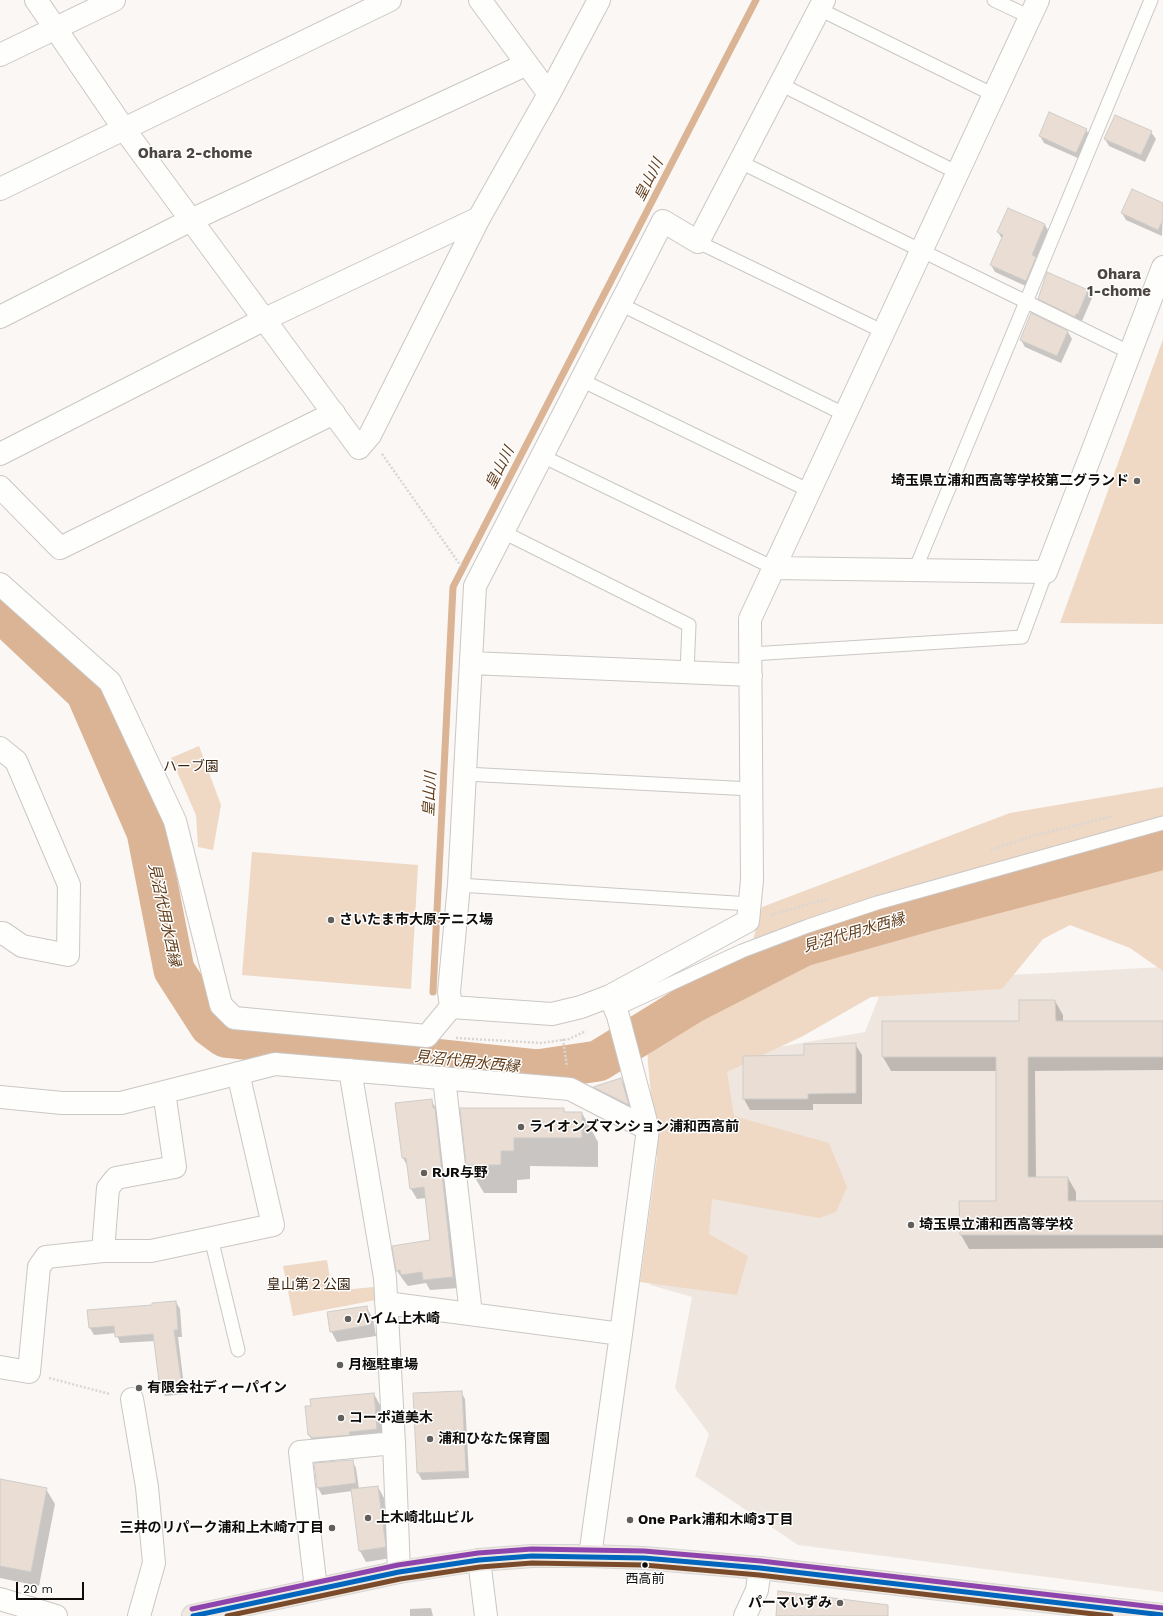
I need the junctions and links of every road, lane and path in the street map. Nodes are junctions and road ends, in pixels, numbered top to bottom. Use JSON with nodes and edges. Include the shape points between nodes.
{"nodes":[{"id":1,"x":36,"y":0,"type":"edge"},
{"id":2,"x":114,"y":0,"type":"edge"},
{"id":3,"x":390,"y":0,"type":"edge"},
{"id":4,"x":480,"y":0,"type":"edge"},
{"id":5,"x":599,"y":0,"type":"edge"},
{"id":6,"x":994,"y":0,"type":"edge"},
{"id":7,"x":1151,"y":0,"type":"edge"},
{"id":8,"x":822,"y":4,"type":"edge"},
{"id":9,"x":1034,"y":8,"type":"edge"},
{"id":10,"x":55,"y":28,"type":"junction"},
{"id":11,"x":0,"y":55,"type":"edge"},
{"id":12,"x":527,"y":64,"type":"junction"},
{"id":13,"x":780,"y":84,"type":"junction"},
{"id":14,"x":549,"y":94,"type":"junction"},
{"id":15,"x":994,"y":95,"type":"junction"},
{"id":16,"x":124,"y":129,"type":"junction"},
{"id":17,"x":740,"y":162,"type":"junction"},
{"id":18,"x":958,"y":173,"type":"junction"},
{"id":19,"x":0,"y":189,"type":"edge"},
{"id":20,"x":479,"y":218,"type":"junction"},
{"id":21,"x":191,"y":220,"type":"junction"},
{"id":22,"x":698,"y":242,"type":"junction"},
{"id":23,"x":922,"y":251,"type":"junction"},
{"id":24,"x":1163,"y":267,"type":"edge"},
{"id":25,"x":1025,"y":301,"type":"junction"},
{"id":26,"x":620,"y":304,"type":"junction"},
{"id":27,"x":0,"y":317,"type":"edge"},
{"id":28,"x":265,"y":320,"type":"junction"},
{"id":29,"x":884,"y":332,"type":"junction"},
{"id":30,"x":1131,"y":353,"type":"junction"},
{"id":31,"x":581,"y":380,"type":"junction"},
{"id":32,"x":334,"y":413,"type":"junction"},
{"id":33,"x":846,"y":415,"type":"junction"},
{"id":34,"x":370,"y":436,"type":"junction"},
{"id":35,"x":0,"y":454,"type":"edge"},
{"id":36,"x":542,"y":456,"type":"junction"},
{"id":37,"x":0,"y":487,"type":"edge"},
{"id":38,"x":810,"y":491,"type":"junction"},
{"id":39,"x":503,"y":532,"type":"junction"},
{"id":40,"x":456,"y":559,"type":"dead end"},
{"id":41,"x":774,"y":568,"type":"junction"},
{"id":42,"x":915,"y":570,"type":"junction"},
{"id":43,"x":1046,"y":572,"type":"junction"},
{"id":44,"x":0,"y":584,"type":"edge"},
{"id":45,"x":471,"y":663,"type":"junction"},
{"id":46,"x":751,"y":664,"type":"junction"},
{"id":47,"x":687,"y":672,"type":"junction"},
{"id":48,"x":0,"y":748,"type":"edge"},
{"id":49,"x":465,"y":774,"type":"junction"},
{"id":50,"x":751,"y":789,"type":"junction"},
{"id":51,"x":1163,"y":823,"type":"edge"},
{"id":52,"x":458,"y":884,"type":"junction"},
{"id":53,"x":750,"y":904,"type":"junction"},
{"id":54,"x":0,"y":933,"type":"edge"},
{"id":55,"x":451,"y":1007,"type":"junction"},
{"id":56,"x":615,"y":1007,"type":"junction"},
{"id":57,"x":350,"y":1070,"type":"junction"},
{"id":58,"x":238,"y":1073,"type":"junction"},
{"id":59,"x":444,"y":1078,"type":"junction"},
{"id":60,"x":164,"y":1092,"type":"junction"},
{"id":61,"x":0,"y":1096,"type":"edge"},
{"id":62,"x":648,"y":1129,"type":"junction"},
{"id":63,"x":211,"y":1238,"type":"junction"},
{"id":64,"x":103,"y":1251,"type":"junction"},
{"id":65,"x":386,"y":1303,"type":"junction"},
{"id":66,"x":470,"y":1314,"type":"junction"},
{"id":67,"x":621,"y":1334,"type":"junction"},
{"id":68,"x":238,"y":1350,"type":"dead end"},
{"id":69,"x":0,"y":1367,"type":"edge"},
{"id":70,"x":28,"y":1372,"type":"junction"},
{"id":71,"x":132,"y":1399,"type":"joint"},
{"id":72,"x":394,"y":1443,"type":"junction"},
{"id":73,"x":590,"y":1556,"type":"junction"},
{"id":74,"x":479,"y":1560,"type":"junction"},
{"id":75,"x":760,"y":1568,"type":"junction"},
{"id":76,"x":399,"y":1572,"type":"junction"},
{"id":77,"x":316,"y":1589,"type":"junction"},
{"id":78,"x":0,"y":1600,"type":"edge"},
{"id":79,"x":1163,"y":1615,"type":"edge"},
{"id":80,"x":56,"y":1616,"type":"edge"},
{"id":81,"x":139,"y":1616,"type":"edge"},
{"id":82,"x":193,"y":1616,"type":"edge"},
{"id":83,"x":486,"y":1616,"type":"edge"},
{"id":84,"x":745,"y":1616,"type":"edge"}],
"edges":[{"from":1,"to":10,"type":"street"},
{"from":2,"to":10,"type":"street"},
{"from":3,"to":16,"type":"street"},
{"from":4,"to":12,"type":"street"},
{"from":5,"to":14,"type":"street"},
{"from":6,"to":9,"type":"lane"},
{"from":7,"to":25,"type":"lane"},
{"from":8,"to":13,"type":"street"},
{"from":8,"to":15,"type":"lane"},
{"from":9,"to":15,"type":"street"},
{"from":10,"to":11,"type":"street"},
{"from":10,"to":16,"type":"street"},
{"from":12,"to":14,"type":"street"},
{"from":12,"to":21,"type":"street"},
{"from":13,"to":17,"type":"street"},
{"from":13,"to":18,"type":"lane"},
{"from":14,"to":20,"type":"street"},
{"from":15,"to":18,"type":"street"},
{"from":16,"to":19,"type":"street"},
{"from":16,"to":21,"type":"street"},
{"from":17,"to":22,"type":"street"},
{"from":17,"to":23,"type":"lane"},
{"from":18,"to":23,"type":"street"},
{"from":20,"to":28,"type":"street"},
{"from":20,"to":34,"type":"street"},
{"from":21,"to":27,"type":"street"},
{"from":21,"to":28,"type":"street"},
{"from":22,"to":26,"type":"street","via":[[662,222]]},
{"from":22,"to":29,"type":"lane"},
{"from":23,"to":25,"type":"lane"},
{"from":23,"to":29,"type":"street"},
{"from":24,"to":30,"type":"street"},
{"from":25,"to":30,"type":"lane"},
{"from":25,"to":42,"type":"lane"},
{"from":26,"to":31,"type":"street"},
{"from":26,"to":33,"type":"lane"},
{"from":28,"to":32,"type":"street"},
{"from":28,"to":35,"type":"street"},
{"from":29,"to":33,"type":"street"},
{"from":30,"to":43,"type":"street"},
{"from":31,"to":36,"type":"street"},
{"from":31,"to":38,"type":"lane"},
{"from":32,"to":34,"type":"street","via":[[359,448]]},
{"from":32,"to":37,"type":"street","via":[[60,548]]},
{"from":33,"to":38,"type":"street"},
{"from":34,"to":40,"type":"path"},
{"from":36,"to":39,"type":"street"},
{"from":36,"to":41,"type":"lane"},
{"from":38,"to":41,"type":"street"},
{"from":39,"to":45,"type":"street","via":[[475,586]]},
{"from":39,"to":47,"type":"lane","via":[[689,625]]},
{"from":41,"to":42,"type":"street"},
{"from":41,"to":46,"type":"street","via":[[750,619]]},
{"from":42,"to":43,"type":"street"},
{"from":43,"to":46,"type":"lane","via":[[1022,637]]},
{"from":44,"to":55,"type":"street","via":[[110,682],[175,821],[221,1005],[234,1018],[427,1036]]},
{"from":45,"to":47,"type":"street"},
{"from":45,"to":49,"type":"street"},
{"from":46,"to":47,"type":"street"},
{"from":46,"to":50,"type":"street"},
{"from":48,"to":54,"type":"street","via":[[16,761],[69,885],[68,955],[22,946]]},
{"from":49,"to":50,"type":"lane"},
{"from":49,"to":52,"type":"street"},
{"from":50,"to":53,"type":"street"},
{"from":51,"to":56,"type":"lane","via":[[877,903],[808,926],[742,951]]},
{"from":52,"to":53,"type":"lane"},
{"from":52,"to":55,"type":"street","via":[[449,992]]},
{"from":53,"to":56,"type":"street","via":[[748,921]]},
{"from":55,"to":56,"type":"street","via":[[552,1014]]},
{"from":56,"to":62,"type":"street"},
{"from":57,"to":58,"type":"street","via":[[275,1064]]},
{"from":57,"to":59,"type":"street"},
{"from":57,"to":65,"type":"street","via":[[385,1278]]},
{"from":58,"to":60,"type":"street"},
{"from":58,"to":63,"type":"street","via":[[273,1225]]},
{"from":59,"to":62,"type":"street","via":[[570,1089]]},
{"from":59,"to":66,"type":"street"},
{"from":60,"to":61,"type":"street","via":[[121,1103],[62,1103]]},
{"from":60,"to":64,"type":"street","via":[[175,1167],[116,1178],[108,1188]]},
{"from":62,"to":67,"type":"street"},
{"from":63,"to":64,"type":"street","via":[[151,1251]]},
{"from":63,"to":68,"type":"lane"},
{"from":64,"to":70,"type":"street","via":[[46,1257],[39,1267]]},
{"from":65,"to":66,"type":"street"},
{"from":65,"to":72,"type":"street"},
{"from":66,"to":67,"type":"street"},
{"from":67,"to":73,"type":"street"},
{"from":69,"to":70,"type":"street"},
{"from":70,"to":71,"type":"path"},
{"from":71,"to":81,"type":"street","via":[[147,1487],[154,1563]]},
{"from":72,"to":76,"type":"street"},
{"from":72,"to":77,"type":"street","via":[[300,1452]]},
{"from":73,"to":74,"type":"main road","via":[[532,1556]]},
{"from":73,"to":75,"type":"main road"},
{"from":74,"to":76,"type":"main road"},
{"from":74,"to":83,"type":"street"},
{"from":75,"to":79,"type":"main road"},
{"from":75,"to":84,"type":"street","via":[[757,1590]]},
{"from":76,"to":77,"type":"main road"},
{"from":77,"to":82,"type":"main road"},
{"from":78,"to":80,"type":"street"}]}
